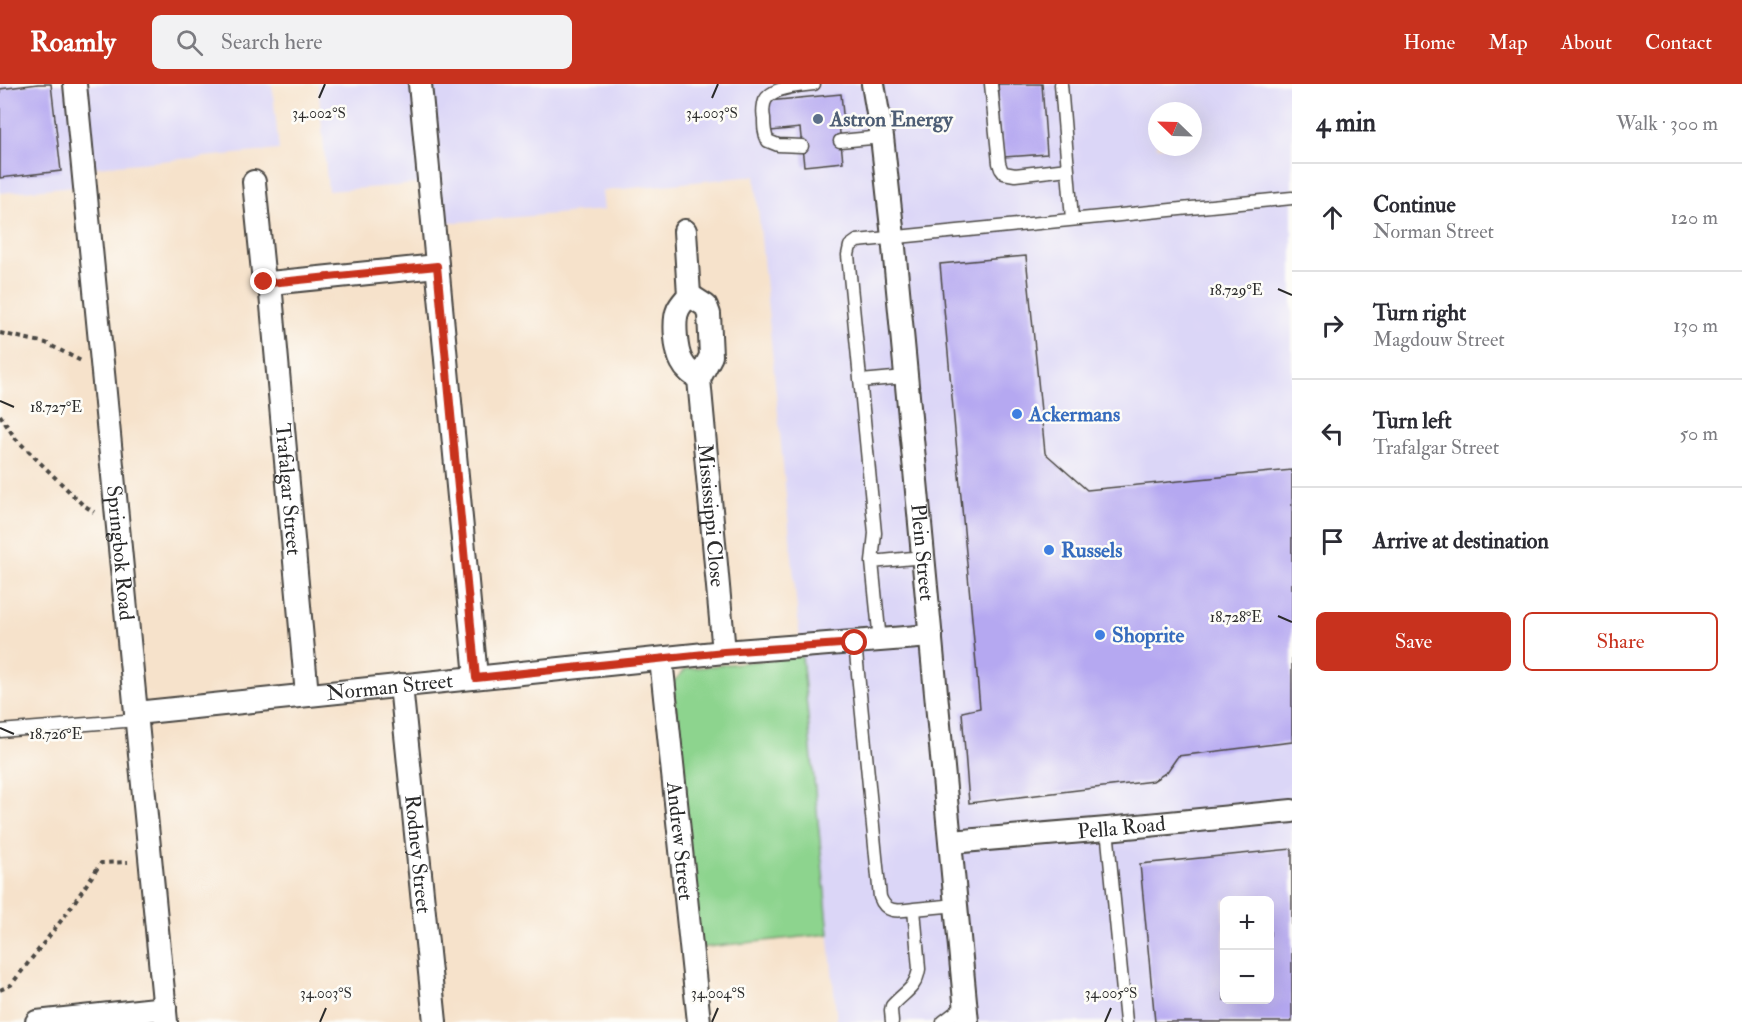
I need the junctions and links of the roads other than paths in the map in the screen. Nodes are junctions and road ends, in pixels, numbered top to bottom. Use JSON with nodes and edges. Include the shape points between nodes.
{"nodes":[{"id":1,"x":75,"y":84,"type":"edge"},
{"id":2,"x":420,"y":84,"type":"edge"},
{"id":3,"x":813,"y":84,"type":"edge"},
{"id":4,"x":873,"y":84,"type":"edge"},
{"id":5,"x":991,"y":84,"type":"edge"},
{"id":6,"x":1061,"y":84,"type":"edge"},
{"id":7,"x":882,"y":137,"type":"junction"},
{"id":8,"x":840,"y":141,"type":"dead end"},
{"id":9,"x":802,"y":146,"type":"dead end"},
{"id":10,"x":1068,"y":169,"type":"junction"},
{"id":11,"x":255,"y":182,"type":"dead end"},
{"id":12,"x":1292,"y":198,"type":"edge"},
{"id":13,"x":1072,"y":219,"type":"junction"},
{"id":14,"x":685,"y":231,"type":"dead end"},
{"id":15,"x":893,"y":237,"type":"junction"},
{"id":16,"x":437,"y":266,"type":"junction"},
{"id":17,"x":270,"y":283,"type":"junction"},
{"id":18,"x":689,"y":295,"type":"junction"},
{"id":19,"x":905,"y":377,"type":"junction"},
{"id":20,"x":699,"y":380,"type":"junction"},
{"id":21,"x":861,"y":381,"type":"junction"},
{"id":22,"x":923,"y":557,"type":"junction"},
{"id":23,"x":872,"y":562,"type":"junction"},
{"id":24,"x":931,"y":636,"type":"junction"},
{"id":25,"x":880,"y":640,"type":"junction"},
{"id":26,"x":855,"y":643,"type":"junction"},
{"id":27,"x":724,"y":652,"type":"junction"},
{"id":28,"x":661,"y":659,"type":"junction"},
{"id":29,"x":476,"y":678,"type":"junction"},
{"id":30,"x":401,"y":686,"type":"junction"},
{"id":31,"x":307,"y":695,"type":"junction"},
{"id":32,"x":136,"y":716,"type":"junction"},
{"id":33,"x":0,"y":732,"type":"edge"},
{"id":34,"x":1292,"y":811,"type":"edge"},
{"id":35,"x":1107,"y":829,"type":"junction"},
{"id":36,"x":951,"y":842,"type":"junction"},
{"id":37,"x":957,"y":905,"type":"junction"},
{"id":38,"x":914,"y":909,"type":"junction"},
{"id":39,"x":966,"y":1013,"type":"edge"},
{"id":40,"x":165,"y":1015,"type":"edge"},
{"id":41,"x":37,"y":1022,"type":"edge"},
{"id":42,"x":435,"y":1022,"type":"edge"},
{"id":43,"x":699,"y":1022,"type":"edge"},
{"id":44,"x":892,"y":1022,"type":"edge"},
{"id":45,"x":943,"y":1022,"type":"edge"},
{"id":46,"x":1125,"y":1022,"type":"edge"}],
"edges":[{"from":1,"to":32,"type":"street","name":"Springbok Road"},
{"from":2,"to":16,"type":"street"},
{"from":3,"to":9,"type":"lane","via":[[775,92],[764,104],[768,141]]},
{"from":4,"to":7,"type":"street","name":"Plein Street"},
{"from":5,"to":10,"type":"lane","via":[[999,163],[1004,173]]},
{"from":6,"to":10,"type":"lane"},
{"from":7,"to":8,"type":"lane"},
{"from":7,"to":15,"type":"street","name":"Plein Street"},
{"from":10,"to":13,"type":"lane"},
{"from":11,"to":17,"type":"street","name":"Trafalgar Street","via":[[264,282]]},
{"from":12,"to":13,"type":"lane"},
{"from":13,"to":15,"type":"lane"},
{"from":14,"to":18,"type":"street"},
{"from":15,"to":19,"type":"street","name":"Plein Street"},
{"from":15,"to":21,"type":"lane","via":[[857,241],[850,246]]},
{"from":16,"to":17,"type":"street"},
{"from":16,"to":29,"type":"street"},
{"from":17,"to":31,"type":"street","name":"Trafalgar Street"},
{"from":18,"to":20,"type":"street","via":[[678,309],[675,325],[682,362]]},
{"from":18,"to":20,"type":"street","name":"Mississippi Close","via":[[706,306],[709,314],[711,356]]},
{"from":19,"to":21,"type":"lane"},
{"from":19,"to":22,"type":"street","name":"Plein Street"},
{"from":20,"to":27,"type":"street","name":"Mississippi Close"},
{"from":21,"to":23,"type":"lane","via":[[875,533]]},
{"from":22,"to":23,"type":"lane"},
{"from":22,"to":24,"type":"street","name":"Plein Street"},
{"from":23,"to":25,"type":"lane"},
{"from":24,"to":25,"type":"street","name":"Norman Street"},
{"from":24,"to":36,"type":"street","name":"Plein Street"},
{"from":25,"to":26,"type":"street","name":"Norman Street"},
{"from":26,"to":27,"type":"street","name":"Norman Street"},
{"from":26,"to":38,"type":"lane","via":[[880,897],[888,909]]},
{"from":27,"to":28,"type":"street","name":"Norman Street"},
{"from":28,"to":29,"type":"street","name":"Norman Street"},
{"from":28,"to":43,"type":"street","name":"Andrew Street"},
{"from":29,"to":30,"type":"street","name":"Norman Street"},
{"from":30,"to":31,"type":"street","name":"Norman Street"},
{"from":30,"to":42,"type":"street","name":"Rodney Street"},
{"from":31,"to":32,"type":"street","name":"Norman Street"},
{"from":32,"to":33,"type":"lane"},
{"from":32,"to":40,"type":"street","name":"Springbok Road"},
{"from":34,"to":35,"type":"street","name":"Pella Road"},
{"from":35,"to":36,"type":"street","name":"Pella Road"},
{"from":35,"to":46,"type":"lane"},
{"from":36,"to":37,"type":"street","name":"Plein Street"},
{"from":37,"to":38,"type":"lane"},
{"from":37,"to":39,"type":"street","name":"Plein Street"},
{"from":38,"to":44,"type":"lane","via":[[920,969],[914,985],[892,1006]]},
{"from":39,"to":45,"type":"lane"},
{"from":40,"to":41,"type":"street"}]}
